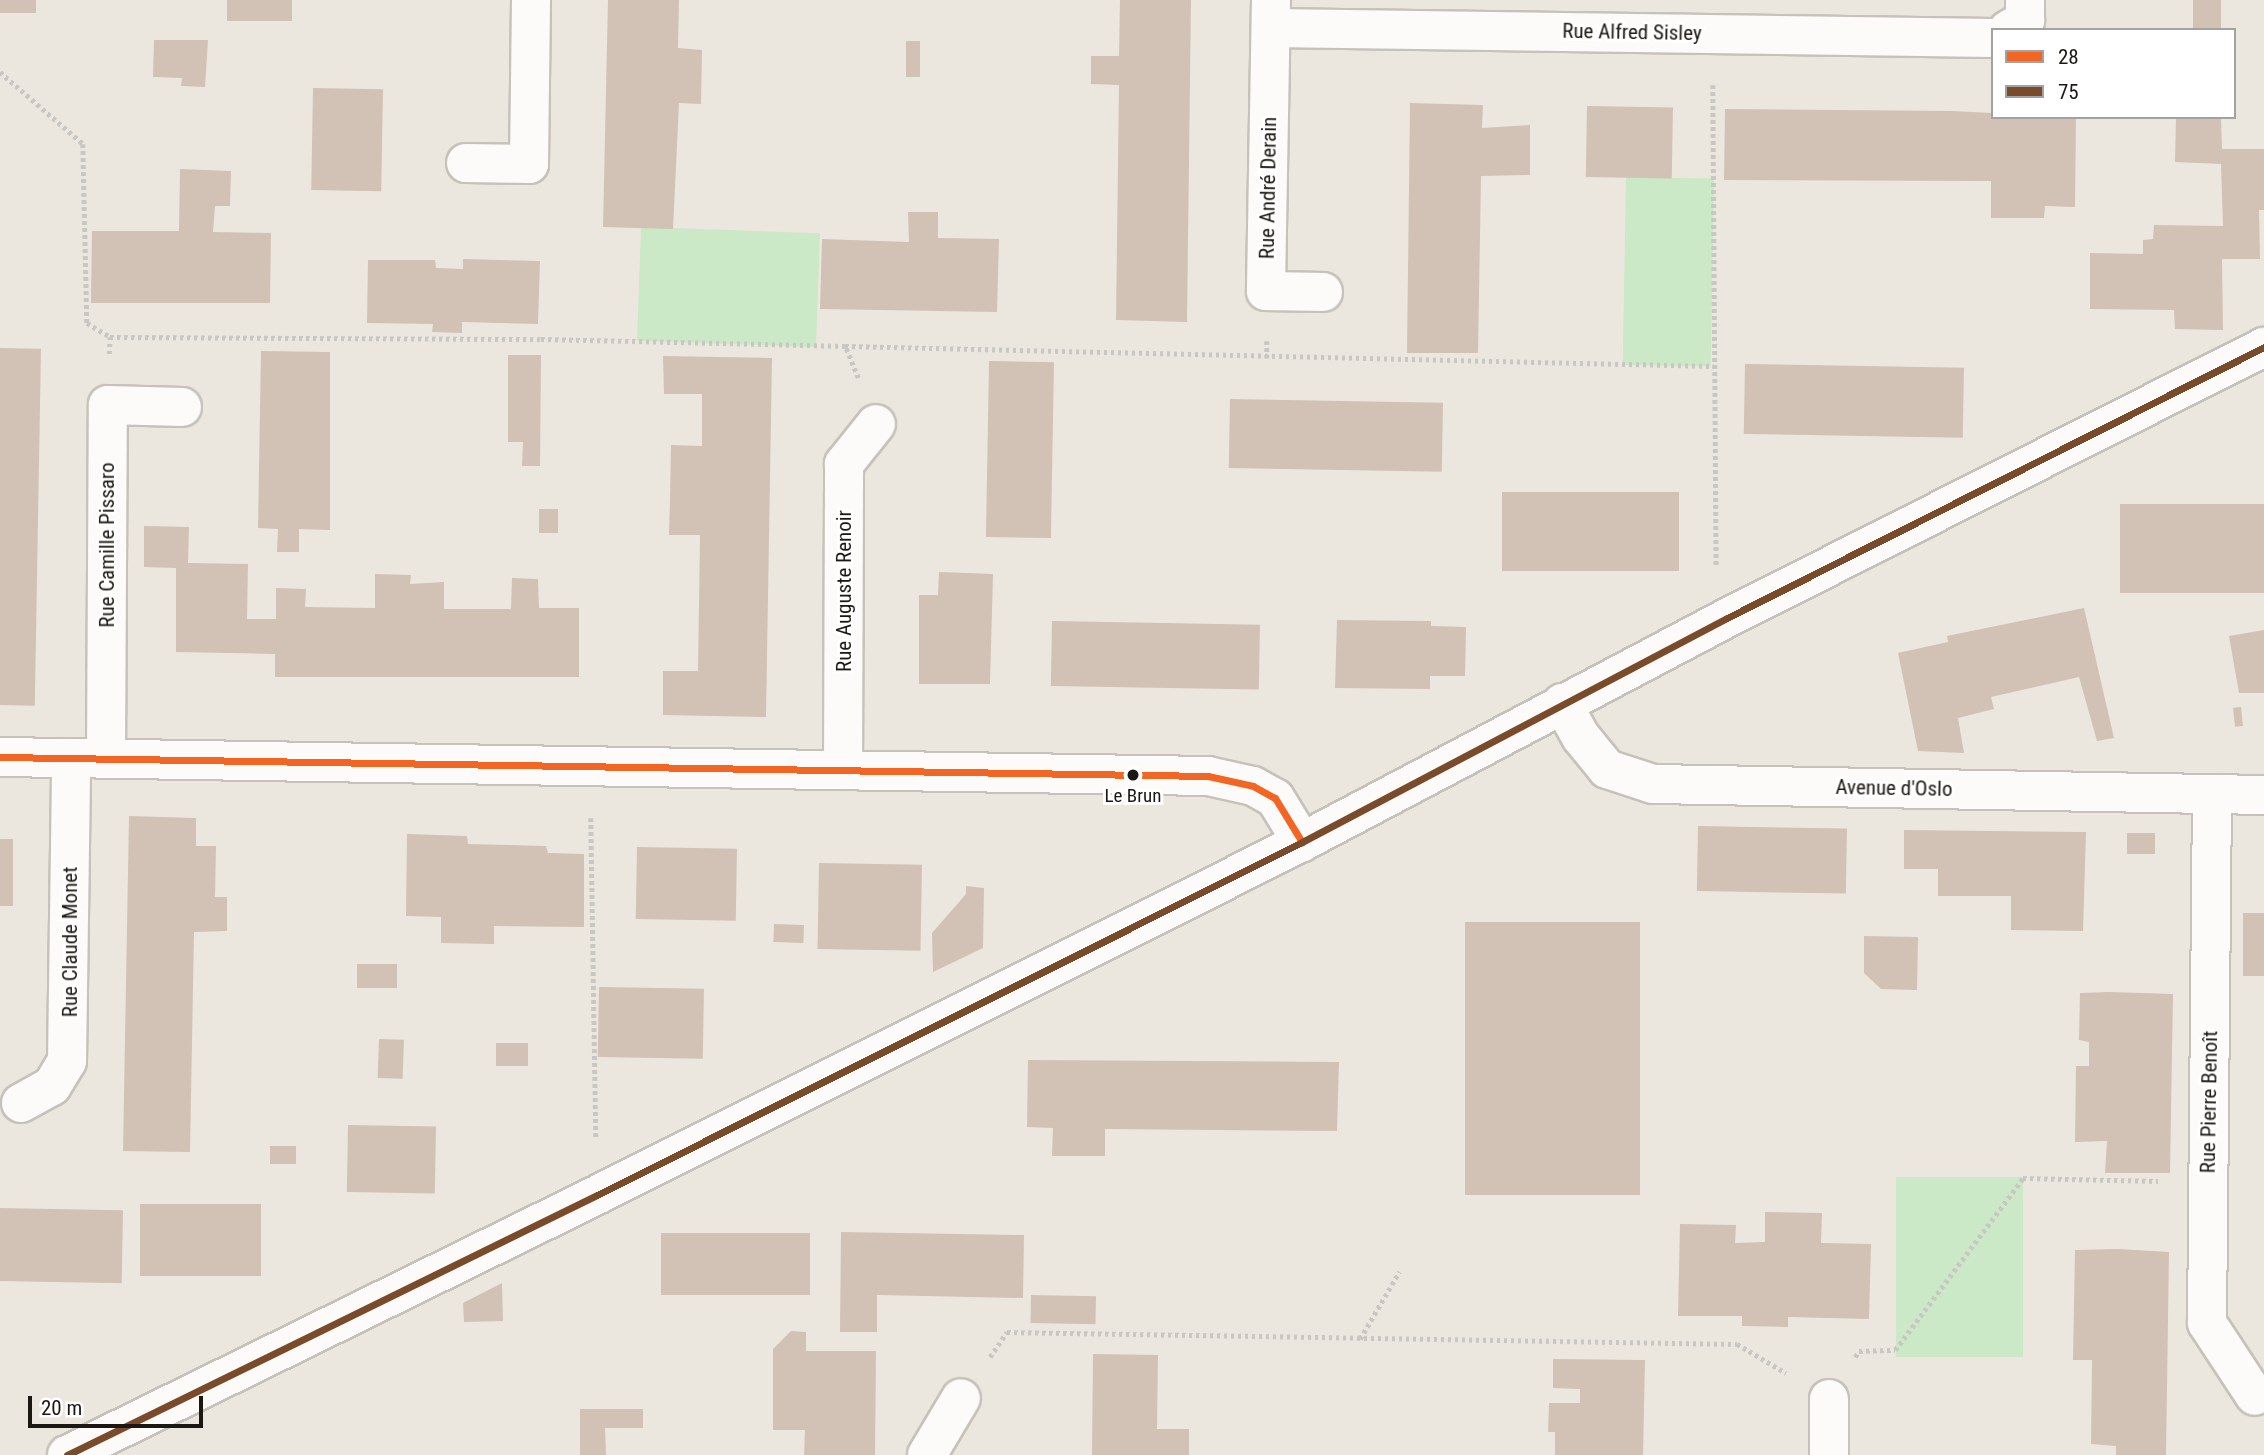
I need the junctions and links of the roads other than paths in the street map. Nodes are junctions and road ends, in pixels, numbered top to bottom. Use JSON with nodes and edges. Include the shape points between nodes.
{"nodes":[{"id":1,"x":531,"y":0,"type":"edge"},
{"id":2,"x":2025,"y":0,"type":"edge"},
{"id":3,"x":1271,"y":14,"type":"edge"},
{"id":4,"x":1550,"y":15,"type":"edge"},
{"id":5,"x":2011,"y":28,"type":"edge"},
{"id":6,"x":1991,"y":38,"type":"edge"},
{"id":7,"x":466,"y":163,"type":"dead end"},
{"id":8,"x":1323,"y":292,"type":"dead end"},
{"id":9,"x":2264,"y":347,"type":"edge"},
{"id":10,"x":182,"y":407,"type":"dead end"},
{"id":11,"x":876,"y":424,"type":"road end"},
{"id":12,"x":1562,"y":703,"type":"junction"},
{"id":13,"x":0,"y":757,"type":"edge"},
{"id":14,"x":88,"y":758,"type":"junction"},
{"id":15,"x":843,"y":770,"type":"junction"},
{"id":16,"x":2212,"y":794,"type":"junction"},
{"id":17,"x":2264,"y":795,"type":"edge"},
{"id":18,"x":1302,"y":842,"type":"junction"},
{"id":19,"x":21,"y":1103,"type":"dead end"},
{"id":20,"x":2255,"y":1396,"type":"dead end"},
{"id":21,"x":961,"y":1398,"type":"road end"},
{"id":22,"x":1829,"y":1399,"type":"road end"},
{"id":23,"x":67,"y":1455,"type":"edge"},
{"id":24,"x":927,"y":1455,"type":"edge"},
{"id":25,"x":1829,"y":1455,"type":"edge"}],
"edges":[{"from":1,"to":7,"type":"street","via":[[529,163]]},
{"from":2,"to":5,"type":"street","via":[[2025,20]]},
{"from":3,"to":4,"type":"street","name":"Rue Alfred Sisley"},
{"from":3,"to":8,"type":"street","name":"Rue André Derain","via":[[1266,291]]},
{"from":4,"to":6,"type":"street","name":"Rue Alfred Sisley","via":[[1712,33]]},
{"from":9,"to":12,"type":"street"},
{"from":10,"to":14,"type":"street","name":"Rue Camille Pissaro","via":[[108,405]]},
{"from":11,"to":15,"type":"street","name":"Rue Auguste Renoir","via":[[844,464]]},
{"from":12,"to":16,"type":"street","name":"Avenue d'Oslo","via":[[1607,769],[1653,784]]},
{"from":12,"to":18,"type":"street"},
{"from":13,"to":14,"type":"street"},
{"from":14,"to":15,"type":"street"},
{"from":14,"to":19,"type":"street","name":"Rue Claude Monet","via":[[67,1061],[52,1086]]},
{"from":15,"to":18,"type":"street","via":[[1208,776],[1253,786],[1275,798]]},
{"from":16,"to":17,"type":"street","name":"Avenue d'Oslo"},
{"from":16,"to":20,"type":"street","name":"Rue Pierre Benoît","via":[[2207,1323]]},
{"from":18,"to":23,"type":"street"},
{"from":21,"to":24,"type":"street"},
{"from":22,"to":25,"type":"street"}]}
